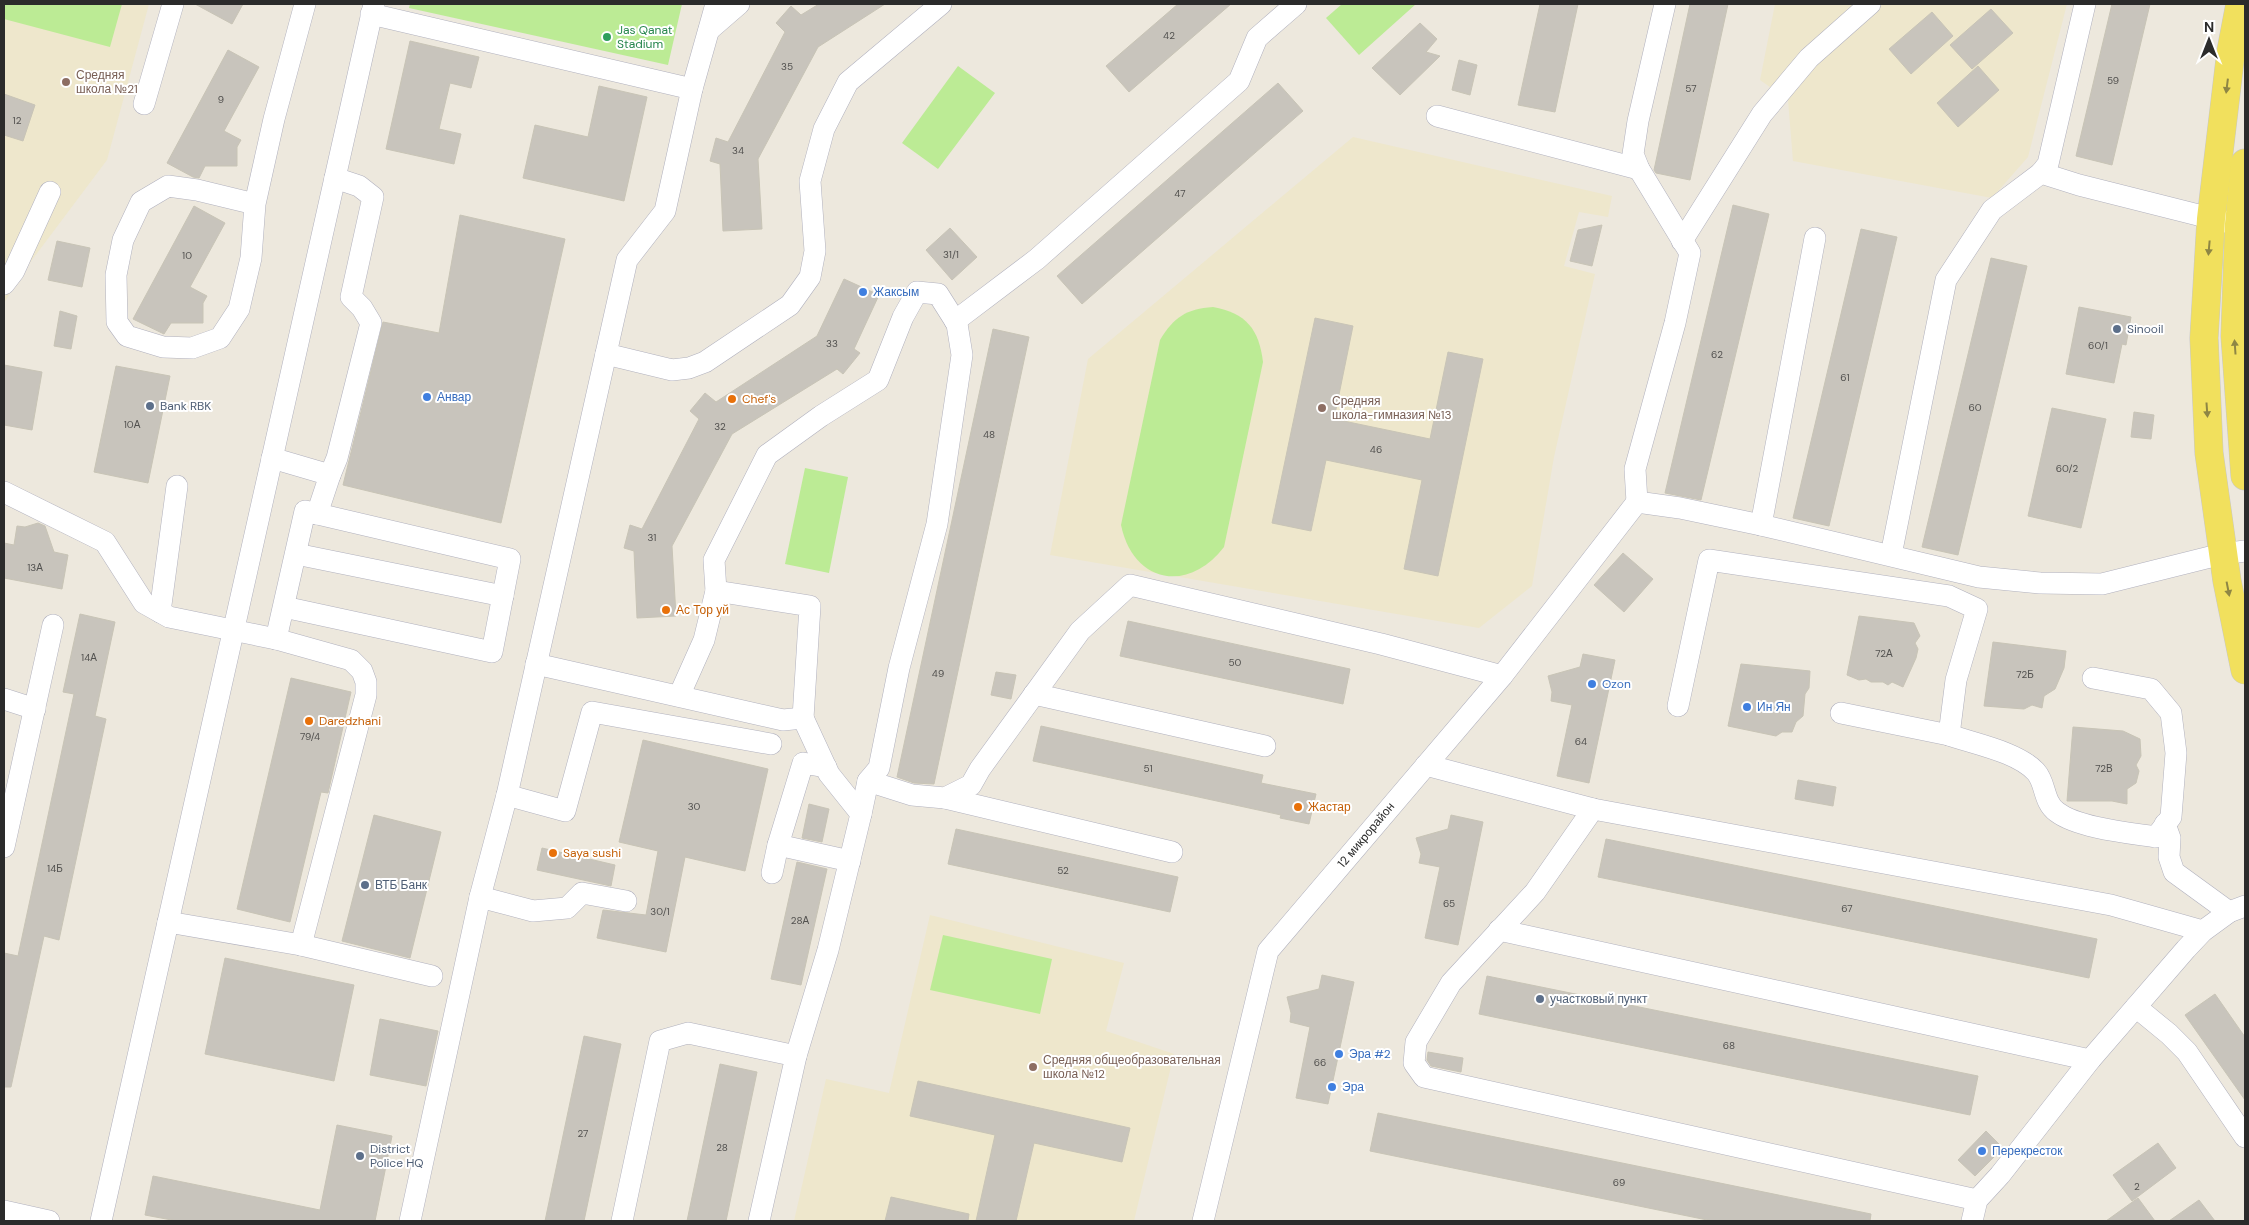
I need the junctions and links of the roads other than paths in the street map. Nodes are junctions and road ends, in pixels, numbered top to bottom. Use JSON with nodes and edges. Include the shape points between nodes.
{"nodes":[{"id":1,"x":173,"y":4,"type":"edge"},
{"id":2,"x":305,"y":4,"type":"edge"},
{"id":3,"x":716,"y":4,"type":"edge"},
{"id":4,"x":739,"y":4,"type":"edge"},
{"id":5,"x":941,"y":4,"type":"edge"},
{"id":6,"x":1296,"y":4,"type":"edge"},
{"id":7,"x":1665,"y":4,"type":"edge"},
{"id":8,"x":1870,"y":4,"type":"edge"},
{"id":9,"x":2085,"y":4,"type":"edge"},
{"id":10,"x":2240,"y":4,"type":"edge"},
{"id":11,"x":372,"y":9,"type":"edge"},
{"id":12,"x":709,"y":30,"type":"junction"},
{"id":13,"x":2238,"y":53,"type":"edge"},
{"id":14,"x":692,"y":89,"type":"junction"},
{"id":15,"x":144,"y":104,"type":"dead end"},
{"id":16,"x":1436,"y":116,"type":"dead end"},
{"id":17,"x":2245,"y":163,"type":"edge"},
{"id":18,"x":1639,"y":169,"type":"junction"},
{"id":19,"x":2041,"y":173,"type":"junction"},
{"id":20,"x":335,"y":178,"type":"junction"},
{"id":21,"x":50,"y":192,"type":"dead end"},
{"id":22,"x":255,"y":204,"type":"junction"},
{"id":23,"x":2211,"y":219,"type":"junction"},
{"id":24,"x":2239,"y":224,"type":"junction"},
{"id":25,"x":1815,"y":238,"type":"dead end"},
{"id":26,"x":1682,"y":240,"type":"junction"},
{"id":27,"x":4,"y":284,"type":"edge"},
{"id":28,"x":955,"y":320,"type":"junction"},
{"id":29,"x":606,"y":354,"type":"junction"},
{"id":30,"x":2243,"y":431,"type":"edge"},
{"id":31,"x":272,"y":458,"type":"junction"},
{"id":32,"x":330,"y":475,"type":"junction"},
{"id":33,"x":2245,"y":476,"type":"edge"},
{"id":34,"x":177,"y":486,"type":"dead end"},
{"id":35,"x":4,"y":492,"type":"edge"},
{"id":36,"x":1637,"y":502,"type":"junction"},
{"id":37,"x":317,"y":514,"type":"junction"},
{"id":38,"x":1761,"y":525,"type":"junction"},
{"id":39,"x":2234,"y":553,"type":"edge"},
{"id":40,"x":296,"y":554,"type":"junction"},
{"id":41,"x":1891,"y":555,"type":"junction"},
{"id":42,"x":716,"y":591,"type":"junction"},
{"id":43,"x":503,"y":596,"type":"junction"},
{"id":44,"x":284,"y":607,"type":"junction"},
{"id":45,"x":160,"y":612,"type":"junction"},
{"id":46,"x":53,"y":625,"type":"dead end"},
{"id":47,"x":233,"y":631,"type":"junction"},
{"id":48,"x":276,"y":639,"type":"junction"},
{"id":49,"x":536,"y":664,"type":"junction"},
{"id":50,"x":2245,"y":670,"type":"edge"},
{"id":51,"x":1502,"y":676,"type":"junction"},
{"id":52,"x":2093,"y":678,"type":"dead end"},
{"id":53,"x":1034,"y":694,"type":"junction"},
{"id":54,"x":679,"y":696,"type":"junction"},
{"id":55,"x":4,"y":699,"type":"edge"},
{"id":56,"x":1678,"y":706,"type":"dead end"},
{"id":57,"x":35,"y":709,"type":"junction"},
{"id":58,"x":1841,"y":713,"type":"dead end"},
{"id":59,"x":803,"y":718,"type":"junction"},
{"id":60,"x":1949,"y":735,"type":"junction"},
{"id":61,"x":771,"y":744,"type":"dead end"},
{"id":62,"x":1265,"y":746,"type":"dead end"},
{"id":63,"x":1426,"y":765,"type":"junction"},
{"id":64,"x":826,"y":767,"type":"junction"},
{"id":65,"x":868,"y":781,"type":"junction"},
{"id":66,"x":507,"y":795,"type":"junction"},
{"id":67,"x":945,"y":798,"type":"junction"},
{"id":68,"x":1593,"y":809,"type":"junction"},
{"id":69,"x":860,"y":814,"type":"junction"},
{"id":70,"x":2165,"y":824,"type":"junction"},
{"id":71,"x":778,"y":845,"type":"junction"},
{"id":72,"x":4,"y":847,"type":"edge"},
{"id":73,"x":1172,"y":852,"type":"dead end"},
{"id":74,"x":850,"y":861,"type":"junction"},
{"id":75,"x":772,"y":873,"type":"dead end"},
{"id":76,"x":480,"y":897,"type":"junction"},
{"id":77,"x":626,"y":901,"type":"dead end"},
{"id":78,"x":2237,"y":909,"type":"edge"},
{"id":79,"x":168,"y":922,"type":"junction"},
{"id":80,"x":1499,"y":930,"type":"junction"},
{"id":81,"x":2203,"y":931,"type":"junction"},
{"id":82,"x":301,"y":945,"type":"junction"},
{"id":83,"x":432,"y":976,"type":"dead end"},
{"id":84,"x":2136,"y":1007,"type":"junction"},
{"id":85,"x":796,"y":1056,"type":"junction"},
{"id":86,"x":2090,"y":1060,"type":"junction"},
{"id":87,"x":2245,"y":1137,"type":"edge"},
{"id":88,"x":1977,"y":1200,"type":"junction"},
{"id":89,"x":4,"y":1211,"type":"edge"},
{"id":90,"x":49,"y":1221,"type":"edge"},
{"id":91,"x":101,"y":1221,"type":"edge"},
{"id":92,"x":410,"y":1221,"type":"edge"},
{"id":93,"x":622,"y":1221,"type":"edge"},
{"id":94,"x":759,"y":1221,"type":"edge"},
{"id":95,"x":1204,"y":1221,"type":"edge"},
{"id":96,"x":1972,"y":1221,"type":"edge"}],
"edges":[{"from":1,"to":15,"type":"street"},
{"from":2,"to":22,"type":"street"},
{"from":3,"to":12,"type":"street"},
{"from":4,"to":12,"type":"street"},
{"from":5,"to":29,"type":"street","via":[[848,82],[824,129],[810,182],[816,251],[810,277],[790,305],[705,362],[689,368],[672,370]]},
{"from":6,"to":28,"type":"street","via":[[1258,38],[1239,81],[1037,259]]},
{"from":7,"to":18,"type":"street","via":[[1638,121],[1633,154]]},
{"from":8,"to":26,"type":"street","via":[[1809,58],[1762,114]]},
{"from":9,"to":19,"type":"street","via":[[2048,164]]},
{"from":10,"to":13,"type":"main road"},
{"from":11,"to":14,"type":"street"},
{"from":11,"to":20,"type":"street"},
{"from":12,"to":14,"type":"street"},
{"from":13,"to":23,"type":"main road","one_way":true},
{"from":14,"to":29,"type":"street","via":[[665,211],[626,260]]},
{"from":16,"to":18,"type":"street"},
{"from":17,"to":24,"type":"main road"},
{"from":18,"to":26,"type":"street"},
{"from":19,"to":23,"type":"street"},
{"from":19,"to":41,"type":"street","via":[[1992,210],[1946,280]]},
{"from":20,"to":31,"type":"street"},
{"from":20,"to":32,"type":"street","via":[[359,186],[374,197],[351,297],[371,323]]},
{"from":21,"to":27,"type":"street","via":[[14,271]]},
{"from":22,"to":22,"type":"street","via":[[168,186],[141,202],[123,240],[116,275],[117,322],[127,336],[163,347],[192,348],[220,338],[239,309],[250,258]]},
{"from":23,"to":24,"type":"street"},
{"from":23,"to":39,"type":"main road","one_way":true,"via":[[2204,338],[2206,404],[2210,453]]},
{"from":30,"to":24,"type":"main road","one_way":true,"via":[[2234,336]]},
{"from":25,"to":38,"type":"street"},
{"from":26,"to":36,"type":"street","via":[[1690,253],[1675,323],[1635,469]]},
{"from":28,"to":42,"type":"street","via":[[938,294],[917,292],[903,317],[878,380],[820,416],[767,455],[714,560]]},
{"from":28,"to":65,"type":"street","via":[[962,355],[937,524],[899,668],[879,768]]},
{"from":29,"to":49,"type":"street"},
{"from":30,"to":33,"type":"main road"},
{"from":31,"to":32,"type":"street"},
{"from":31,"to":47,"type":"street"},
{"from":32,"to":37,"type":"street"},
{"from":34,"to":45,"type":"street"},
{"from":35,"to":45,"type":"street","via":[[106,542],[144,603]]},
{"from":36,"to":38,"type":"street"},
{"from":36,"to":51,"type":"street","name":"12 микрорайон"},
{"from":37,"to":40,"type":"street","via":[[306,511]]},
{"from":37,"to":43,"type":"street","via":[[510,559]]},
{"from":38,"to":41,"type":"street"},
{"from":39,"to":41,"type":"street","via":[[2102,584],[2040,583],[1979,577]]},
{"from":39,"to":50,"type":"main road","one_way":true,"via":[[2238,642]]},
{"from":40,"to":43,"type":"street"},
{"from":40,"to":44,"type":"street"},
{"from":42,"to":54,"type":"street","via":[[704,640]]},
{"from":42,"to":59,"type":"street","via":[[810,606]]},
{"from":43,"to":44,"type":"street","via":[[492,652]]},
{"from":44,"to":48,"type":"street"},
{"from":45,"to":47,"type":"street","via":[[169,617]]},
{"from":46,"to":57,"type":"street"},
{"from":47,"to":48,"type":"street"},
{"from":47,"to":79,"type":"street"},
{"from":48,"to":82,"type":"street","via":[[351,660],[362,671],[366,682],[366,695]]},
{"from":49,"to":54,"type":"street"},
{"from":49,"to":66,"type":"street"},
{"from":51,"to":53,"type":"street","via":[[1130,585],[1080,631]]},
{"from":51,"to":63,"type":"street","name":"12 микрорайон"},
{"from":52,"to":70,"type":"street","via":[[2151,689],[2171,713],[2176,753],[2171,817]]},
{"from":53,"to":62,"type":"street"},
{"from":53,"to":67,"type":"street","via":[[971,785]]},
{"from":54,"to":59,"type":"street","via":[[783,720]]},
{"from":55,"to":57,"type":"street"},
{"from":56,"to":60,"type":"street","via":[[1709,560],[1949,596],[1977,609],[1956,680]]},
{"from":57,"to":72,"type":"street"},
{"from":58,"to":60,"type":"street"},
{"from":59,"to":64,"type":"street"},
{"from":60,"to":70,"type":"street","via":[[2018,758],[2038,773],[2046,798],[2056,812],[2075,820],[2102,829],[2156,837]]},
{"from":61,"to":66,"type":"street","via":[[592,712],[565,811]]},
{"from":63,"to":68,"type":"street"},
{"from":63,"to":95,"type":"street","name":"12 микрорайон","via":[[1268,951]]},
{"from":64,"to":69,"type":"street"},
{"from":64,"to":71,"type":"street","via":[[803,763]]},
{"from":65,"to":67,"type":"street","via":[[912,795]]},
{"from":65,"to":69,"type":"street"},
{"from":66,"to":76,"type":"street"},
{"from":67,"to":73,"type":"street"},
{"from":68,"to":80,"type":"street","via":[[1535,892]]},
{"from":68,"to":81,"type":"street","via":[[2111,905]]},
{"from":69,"to":74,"type":"street"},
{"from":70,"to":78,"type":"street","via":[[2174,872]]},
{"from":71,"to":74,"type":"street"},
{"from":71,"to":75,"type":"street"},
{"from":74,"to":85,"type":"street","via":[[828,950]]},
{"from":76,"to":77,"type":"street","via":[[533,911],[567,908],[582,893]]},
{"from":76,"to":92,"type":"street"},
{"from":78,"to":81,"type":"street"},
{"from":79,"to":82,"type":"street"},
{"from":79,"to":91,"type":"street"},
{"from":80,"to":86,"type":"street"},
{"from":80,"to":88,"type":"street","via":[[1451,983],[1416,1042],[1414,1063],[1424,1077]]},
{"from":81,"to":84,"type":"street"},
{"from":82,"to":83,"type":"street"},
{"from":84,"to":86,"type":"street"},
{"from":84,"to":87,"type":"street","via":[[2187,1052]]},
{"from":85,"to":93,"type":"street","via":[[688,1033],[660,1041]]},
{"from":85,"to":94,"type":"street"},
{"from":86,"to":88,"type":"street"},
{"from":88,"to":96,"type":"street"},
{"from":89,"to":90,"type":"street"}]}
